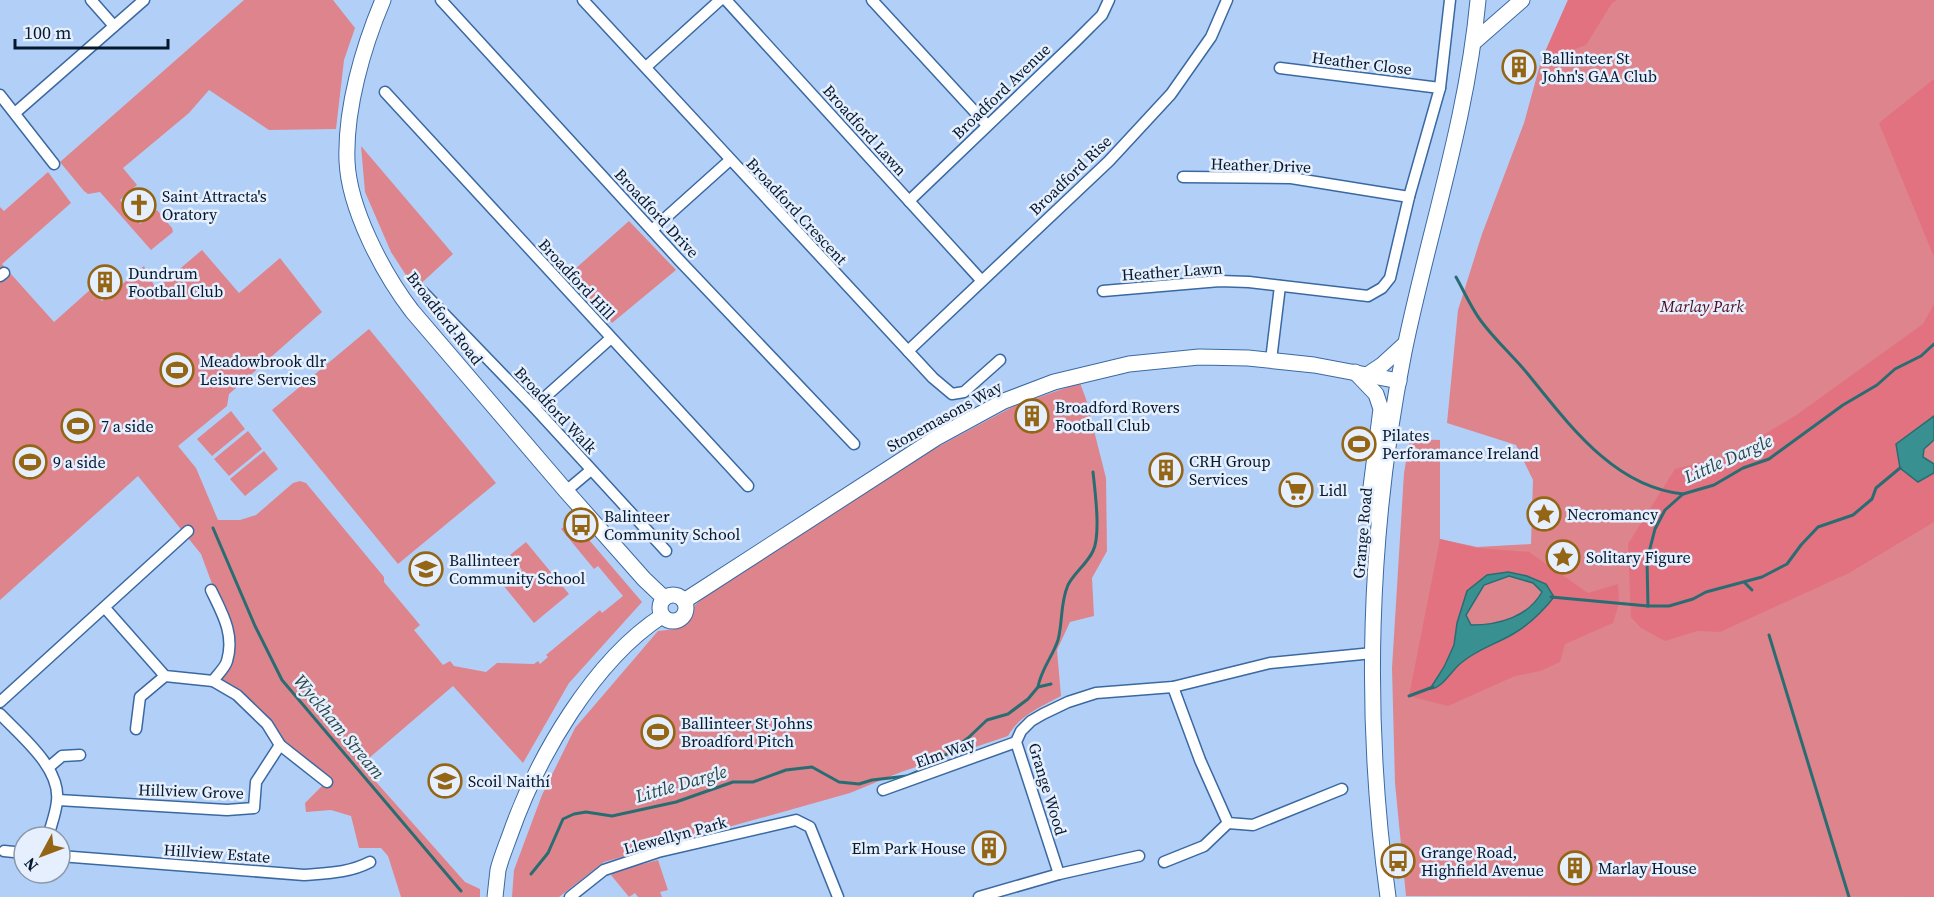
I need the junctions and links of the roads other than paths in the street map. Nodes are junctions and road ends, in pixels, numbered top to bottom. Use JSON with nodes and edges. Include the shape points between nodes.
{"nodes":[{"id":1,"x":91,"y":0,"type":"edge"},
{"id":2,"x":144,"y":0,"type":"edge"},
{"id":3,"x":383,"y":0,"type":"edge"},
{"id":4,"x":441,"y":0,"type":"edge"},
{"id":5,"x":582,"y":0,"type":"edge"},
{"id":6,"x":720,"y":0,"type":"edge"},
{"id":7,"x":726,"y":0,"type":"edge"},
{"id":8,"x":872,"y":0,"type":"edge"},
{"id":9,"x":1109,"y":0,"type":"edge"},
{"id":10,"x":1227,"y":0,"type":"edge"},
{"id":11,"x":1450,"y":0,"type":"edge"},
{"id":12,"x":1478,"y":0,"type":"edge"},
{"id":13,"x":1522,"y":0,"type":"edge"},
{"id":14,"x":114,"y":26,"type":"junction"},
{"id":15,"x":1474,"y":42,"type":"junction"},
{"id":16,"x":646,"y":67,"type":"junction"},
{"id":17,"x":1280,"y":68,"type":"dead end"},
{"id":18,"x":1440,"y":88,"type":"junction"},
{"id":19,"x":385,"y":92,"type":"dead end"},
{"id":20,"x":0,"y":95,"type":"edge"},
{"id":21,"x":15,"y":113,"type":"junction"},
{"id":22,"x":987,"y":125,"type":"junction"},
{"id":23,"x":730,"y":160,"type":"junction"},
{"id":24,"x":54,"y":164,"type":"dead end"},
{"id":25,"x":1183,"y":177,"type":"dead end"},
{"id":26,"x":1408,"y":197,"type":"junction"},
{"id":27,"x":909,"y":201,"type":"junction"},
{"id":28,"x":652,"y":230,"type":"junction"},
{"id":29,"x":981,"y":280,"type":"junction"},
{"id":30,"x":1280,"y":286,"type":"junction"},
{"id":31,"x":1103,"y":291,"type":"dead end"},
{"id":32,"x":423,"y":292,"type":"dead end"},
{"id":33,"x":611,"y":338,"type":"junction"},
{"id":34,"x":1406,"y":344,"type":"junction"},
{"id":35,"x":908,"y":351,"type":"junction"},
{"id":36,"x":1000,"y":360,"type":"dead end"},
{"id":37,"x":1271,"y":360,"type":"junction"},
{"id":38,"x":1361,"y":374,"type":"junction"},
{"id":39,"x":1399,"y":381,"type":"junction"},
{"id":40,"x":534,"y":407,"type":"junction"},
{"id":41,"x":854,"y":444,"type":"dead end"},
{"id":42,"x":591,"y":470,"type":"junction"},
{"id":43,"x":748,"y":486,"type":"dead end"},
{"id":44,"x":566,"y":491,"type":"junction"},
{"id":45,"x":1379,"y":523,"type":"junction"},
{"id":46,"x":188,"y":531,"type":"dead end"},
{"id":47,"x":666,"y":551,"type":"dead end"},
{"id":48,"x":211,"y":590,"type":"dead end"},
{"id":49,"x":664,"y":598,"type":"junction"},
{"id":50,"x":684,"y":601,"type":"junction"},
{"id":51,"x":105,"y":608,"type":"junction"},
{"id":52,"x":662,"y":616,"type":"junction"},
{"id":53,"x":1373,"y":652,"type":"junction"},
{"id":54,"x":165,"y":676,"type":"junction"},
{"id":55,"x":213,"y":681,"type":"junction"},
{"id":56,"x":1173,"y":687,"type":"junction"},
{"id":57,"x":0,"y":702,"type":"edge"},
{"id":58,"x":0,"y":714,"type":"edge"},
{"id":59,"x":136,"y":729,"type":"dead end"},
{"id":60,"x":1016,"y":742,"type":"junction"},
{"id":61,"x":280,"y":745,"type":"junction"},
{"id":62,"x":80,"y":755,"type":"dead end"},
{"id":63,"x":49,"y":767,"type":"junction"},
{"id":64,"x":327,"y":782,"type":"dead end"},
{"id":65,"x":1342,"y":789,"type":"dead end"},
{"id":66,"x":883,"y":790,"type":"dead end"},
{"id":67,"x":58,"y":800,"type":"junction"},
{"id":68,"x":1228,"y":823,"type":"junction"},
{"id":69,"x":51,"y":825,"type":"edge"},
{"id":70,"x":4,"y":851,"type":"dead end"},
{"id":71,"x":12,"y":852,"type":"edge"},
{"id":72,"x":1139,"y":856,"type":"dead end"},
{"id":73,"x":72,"y":857,"type":"edge"},
{"id":74,"x":370,"y":862,"type":"dead end"},
{"id":75,"x":1164,"y":862,"type":"dead end"},
{"id":76,"x":1059,"y":874,"type":"junction"},
{"id":77,"x":495,"y":897,"type":"edge"},
{"id":78,"x":570,"y":897,"type":"edge"},
{"id":79,"x":837,"y":897,"type":"edge"},
{"id":80,"x":979,"y":897,"type":"edge"},
{"id":81,"x":1388,"y":897,"type":"edge"}],
"edges":[{"from":1,"to":14,"type":"street"},
{"from":2,"to":14,"type":"street"},
{"from":3,"to":44,"type":"street","name":"Broadford Road","via":[[363,60],[349,133],[348,171],[358,214],[406,303]]},
{"from":4,"to":28,"type":"street","name":"Broadford Drive"},
{"from":5,"to":16,"type":"street","name":"Broadford Crescent"},
{"from":6,"to":16,"type":"street"},
{"from":7,"to":27,"type":"street","name":"Broadford Lawn"},
{"from":8,"to":22,"type":"street"},
{"from":9,"to":22,"type":"street","name":"Broadford Avenue","via":[[1102,15]]},
{"from":10,"to":29,"type":"street","name":"Broadford Rise","via":[[1211,37],[1171,94],[1108,161]]},
{"from":11,"to":18,"type":"street"},
{"from":12,"to":15,"type":"street","name":"Grange Road"},
{"from":13,"to":15,"type":"street"},
{"from":14,"to":21,"type":"street"},
{"from":15,"to":34,"type":"street","name":"Grange Road","via":[[1459,127]]},
{"from":16,"to":23,"type":"street","name":"Broadford Crescent"},
{"from":17,"to":18,"type":"street","name":"Heather Close"},
{"from":18,"to":26,"type":"street"},
{"from":19,"to":33,"type":"street","name":"Broadford Hill"},
{"from":20,"to":21,"type":"street"},
{"from":21,"to":24,"type":"street"},
{"from":22,"to":27,"type":"street","name":"Broadford Avenue"},
{"from":23,"to":28,"type":"street"},
{"from":23,"to":35,"type":"street","name":"Broadford Crescent"},
{"from":25,"to":26,"type":"street","name":"Heather Drive","via":[[1291,178]]},
{"from":26,"to":30,"type":"street","name":"Heather Lawn","via":[[1390,278],[1382,288],[1368,296]]},
{"from":27,"to":29,"type":"street","name":"Broadford Lawn"},
{"from":28,"to":41,"type":"street","name":"Broadford Drive"},
{"from":29,"to":35,"type":"street","name":"Broadford Rise"},
{"from":30,"to":31,"type":"street","name":"Heather Lawn","via":[[1220,281]]},
{"from":30,"to":37,"type":"street"},
{"from":32,"to":40,"type":"street","name":"Broadford Walk"},
{"from":33,"to":40,"type":"street"},
{"from":33,"to":43,"type":"street","name":"Broadford Hill"},
{"from":34,"to":38,"type":"street","via":[[1382,365]]},
{"from":34,"to":39,"type":"street","name":"Grange Road"},
{"from":35,"to":36,"type":"street","name":"Broadford Crescent","via":[[952,394],[964,392]]},
{"from":37,"to":38,"type":"street","name":"Stonemasons Way"},
{"from":37,"to":50,"type":"street","name":"Stonemasons Way","via":[[1198,357],[1129,364],[1054,382],[1004,401],[936,438]]},
{"from":38,"to":39,"type":"street","name":"Stonemasons Way"},
{"from":38,"to":45,"type":"street","via":[[1380,401],[1371,487],[1372,507]]},
{"from":39,"to":45,"type":"street","name":"Grange Road"},
{"from":40,"to":42,"type":"street","name":"Broadford Walk"},
{"from":42,"to":44,"type":"street"},
{"from":42,"to":47,"type":"street","name":"Broadford Walk"},
{"from":44,"to":49,"type":"street","name":"Broadford Road"},
{"from":45,"to":53,"type":"street","name":"Grange Road"},
{"from":46,"to":51,"type":"street"},
{"from":48,"to":55,"type":"street","via":[[227,622],[229,639],[226,663]]},
{"from":49,"to":50,"type":"street","via":[[673,594]]},
{"from":49,"to":52,"type":"street","via":[[659,609]]},
{"from":50,"to":52,"type":"street","via":[[686,613],[681,619],[669,621]]},
{"from":51,"to":54,"type":"street"},
{"from":51,"to":57,"type":"street"},
{"from":52,"to":77,"type":"street","via":[[603,670],[546,754],[518,812],[499,868]]},
{"from":53,"to":56,"type":"street","name":"Grange Wood","via":[[1270,663]]},
{"from":53,"to":81,"type":"street","name":"Grange Road","via":[[1376,780]]},
{"from":54,"to":55,"type":"street"},
{"from":54,"to":59,"type":"street","via":[[140,697]]},
{"from":55,"to":61,"type":"street","via":[[237,695],[267,724]]},
{"from":56,"to":60,"type":"street","name":"Grange Wood","via":[[1096,693],[1068,702],[1030,722]]},
{"from":56,"to":68,"type":"street"},
{"from":58,"to":63,"type":"street"},
{"from":60,"to":66,"type":"street","name":"Elm Way"},
{"from":60,"to":76,"type":"street","name":"Grange Wood"},
{"from":61,"to":64,"type":"street"},
{"from":61,"to":67,"type":"street","name":"Hillview Grove","via":[[256,782],[254,808],[227,810]]},
{"from":62,"to":63,"type":"street","via":[[62,756]]},
{"from":63,"to":67,"type":"street","via":[[56,779]]},
{"from":65,"to":68,"type":"street","via":[[1253,825]]},
{"from":67,"to":69,"type":"street"},
{"from":68,"to":75,"type":"street","via":[[1204,846]]},
{"from":70,"to":71,"type":"street"},
{"from":72,"to":76,"type":"street"},
{"from":73,"to":74,"type":"street","name":"Hillview Estate","via":[[304,875],[357,869]]},
{"from":76,"to":80,"type":"street"},
{"from":78,"to":79,"type":"street","name":"Llewellyn Park","via":[[604,870],[658,852],[796,820],[810,827]]}]}
